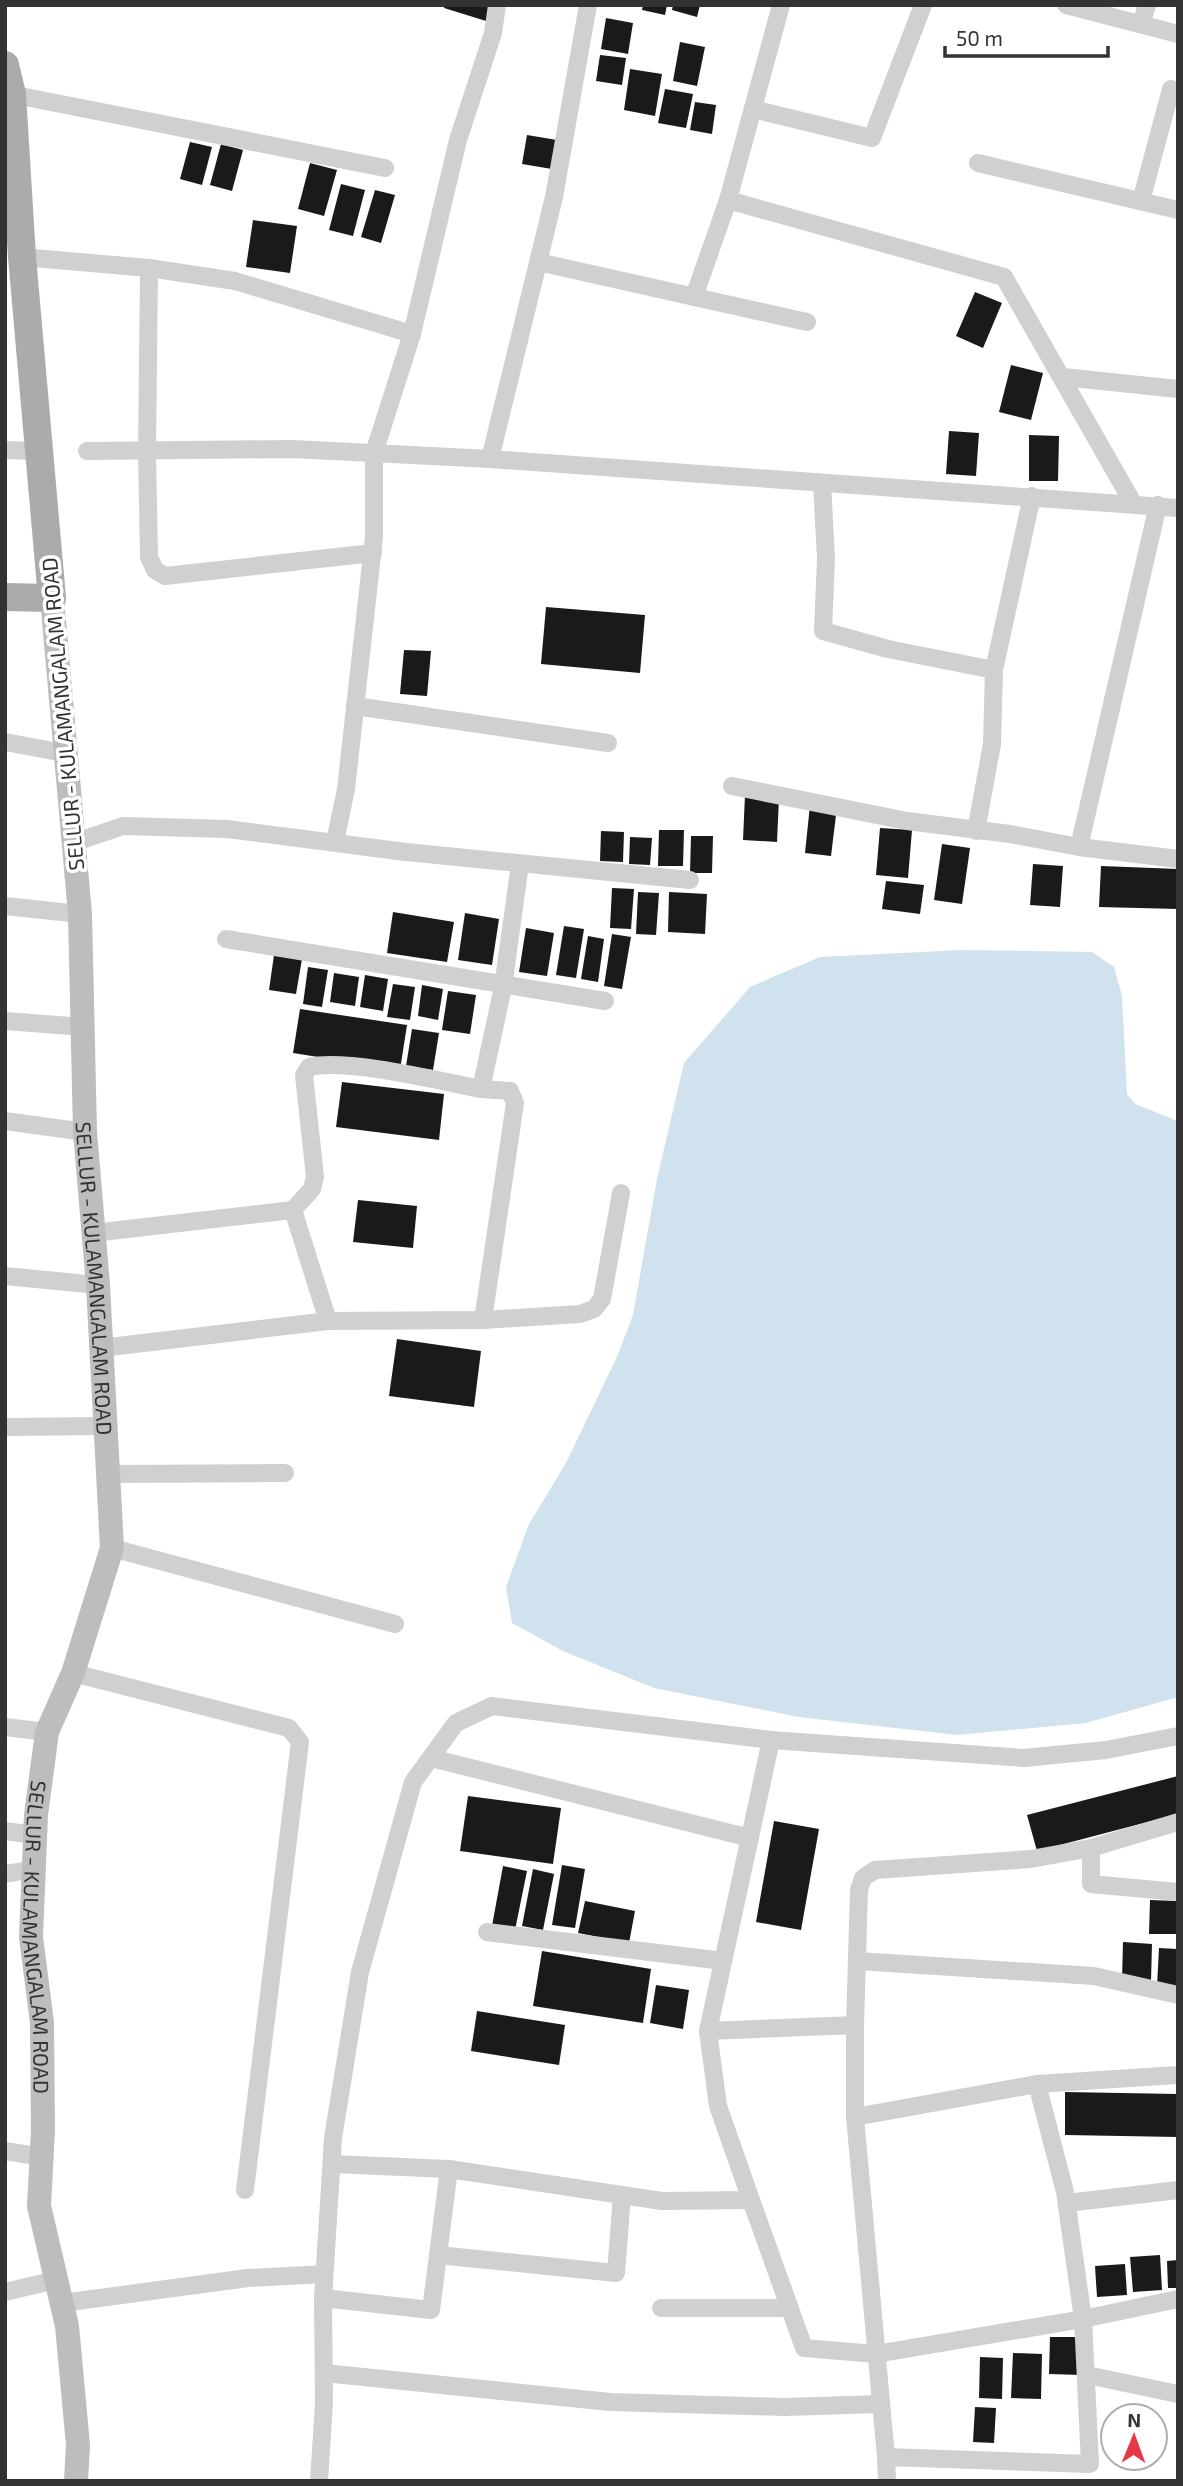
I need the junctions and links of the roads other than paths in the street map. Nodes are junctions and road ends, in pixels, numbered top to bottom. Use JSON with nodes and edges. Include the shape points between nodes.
{"nodes":[{"id":1,"x":498,"y":5,"type":"edge"},
{"id":2,"x":588,"y":5,"type":"edge"},
{"id":3,"x":782,"y":5,"type":"edge"},
{"id":4,"x":923,"y":5,"type":"edge"},
{"id":5,"x":1066,"y":5,"type":"edge"},
{"id":6,"x":1147,"y":5,"type":"edge"},
{"id":7,"x":1141,"y":24,"type":"junction"},
{"id":8,"x":1178,"y":34,"type":"edge"},
{"id":9,"x":5,"y":65,"type":"edge"},
{"id":10,"x":1171,"y":89,"type":"dead end"},
{"id":11,"x":8,"y":93,"type":"edge"},
{"id":12,"x":753,"y":109,"type":"junction"},
{"id":13,"x":978,"y":163,"type":"dead end"},
{"id":14,"x":385,"y":168,"type":"dead end"},
{"id":15,"x":728,"y":200,"type":"junction"},
{"id":16,"x":1141,"y":201,"type":"junction"},
{"id":17,"x":1178,"y":210,"type":"edge"},
{"id":18,"x":33,"y":258,"type":"junction"},
{"id":19,"x":538,"y":262,"type":"junction"},
{"id":20,"x":149,"y":268,"type":"junction"},
{"id":21,"x":694,"y":297,"type":"junction"},
{"id":22,"x":807,"y":322,"type":"dead end"},
{"id":23,"x":412,"y":334,"type":"junction"},
{"id":24,"x":1063,"y":377,"type":"junction"},
{"id":25,"x":1178,"y":389,"type":"edge"},
{"id":26,"x":5,"y":450,"type":"edge"},
{"id":27,"x":39,"y":451,"type":"junction"},
{"id":28,"x":87,"y":451,"type":"dead end"},
{"id":29,"x":146,"y":453,"type":"junction"},
{"id":30,"x":374,"y":453,"type":"junction"},
{"id":31,"x":490,"y":459,"type":"junction"},
{"id":32,"x":822,"y":484,"type":"junction"},
{"id":33,"x":1032,"y":496,"type":"junction"},
{"id":34,"x":1133,"y":503,"type":"junction"},
{"id":35,"x":1158,"y":505,"type":"junction"},
{"id":36,"x":1178,"y":508,"type":"edge"},
{"id":37,"x":373,"y":552,"type":"junction"},
{"id":38,"x":5,"y":597,"type":"edge"},
{"id":39,"x":52,"y":598,"type":"junction"},
{"id":40,"x":994,"y":670,"type":"junction"},
{"id":41,"x":355,"y":706,"type":"junction"},
{"id":42,"x":5,"y":743,"type":"edge"},
{"id":43,"x":608,"y":743,"type":"dead end"},
{"id":44,"x":64,"y":753,"type":"junction"},
{"id":45,"x":732,"y":786,"type":"dead end"},
{"id":46,"x":975,"y":831,"type":"junction"},
{"id":47,"x":335,"y":842,"type":"junction"},
{"id":48,"x":73,"y":843,"type":"junction"},
{"id":49,"x":1079,"y":847,"type":"junction"},
{"id":50,"x":1178,"y":859,"type":"edge"},
{"id":51,"x":520,"y":864,"type":"junction"},
{"id":52,"x":690,"y":880,"type":"dead end"},
{"id":53,"x":5,"y":906,"type":"edge"},
{"id":54,"x":80,"y":914,"type":"junction"},
{"id":55,"x":226,"y":939,"type":"dead end"},
{"id":56,"x":503,"y":987,"type":"junction"},
{"id":57,"x":605,"y":1001,"type":"dead end"},
{"id":58,"x":5,"y":1021,"type":"edge"},
{"id":59,"x":83,"y":1027,"type":"junction"},
{"id":60,"x":481,"y":1089,"type":"junction"},
{"id":61,"x":5,"y":1121,"type":"edge"},
{"id":62,"x":85,"y":1132,"type":"junction"},
{"id":63,"x":621,"y":1194,"type":"dead end"},
{"id":64,"x":297,"y":1207,"type":"junction"},
{"id":65,"x":93,"y":1233,"type":"junction"},
{"id":66,"x":5,"y":1276,"type":"edge"},
{"id":67,"x":98,"y":1286,"type":"junction"},
{"id":68,"x":483,"y":1320,"type":"junction"},
{"id":69,"x":328,"y":1321,"type":"junction"},
{"id":70,"x":101,"y":1348,"type":"junction"},
{"id":71,"x":105,"y":1426,"type":"junction"},
{"id":72,"x":5,"y":1427,"type":"edge"},
{"id":73,"x":285,"y":1473,"type":"dead end"},
{"id":74,"x":108,"y":1474,"type":"junction"},
{"id":75,"x":112,"y":1548,"type":"junction"},
{"id":76,"x":395,"y":1624,"type":"dead end"},
{"id":77,"x":73,"y":1673,"type":"junction"},
{"id":78,"x":5,"y":1727,"type":"edge"},
{"id":79,"x":47,"y":1732,"type":"junction"},
{"id":80,"x":1178,"y":1736,"type":"edge"},
{"id":81,"x":771,"y":1740,"type":"junction"},
{"id":82,"x":431,"y":1758,"type":"junction"},
{"id":83,"x":1178,"y":1822,"type":"edge"},
{"id":84,"x":5,"y":1831,"type":"edge"},
{"id":85,"x":35,"y":1835,"type":"junction"},
{"id":86,"x":750,"y":1838,"type":"junction"},
{"id":87,"x":1091,"y":1848,"type":"junction"},
{"id":88,"x":34,"y":1869,"type":"junction"},
{"id":89,"x":5,"y":1874,"type":"edge"},
{"id":90,"x":1178,"y":1892,"type":"edge"},
{"id":91,"x":487,"y":1932,"type":"dead end"},
{"id":92,"x":723,"y":1961,"type":"junction"},
{"id":93,"x":857,"y":1961,"type":"junction"},
{"id":94,"x":1178,"y":1995,"type":"edge"},
{"id":95,"x":855,"y":2025,"type":"junction"},
{"id":96,"x":708,"y":2031,"type":"junction"},
{"id":97,"x":1178,"y":2075,"type":"edge"},
{"id":98,"x":1037,"y":2084,"type":"junction"},
{"id":99,"x":855,"y":2117,"type":"junction"},
{"id":100,"x":5,"y":2151,"type":"edge"},
{"id":101,"x":42,"y":2157,"type":"junction"},
{"id":102,"x":332,"y":2164,"type":"junction"},
{"id":103,"x":449,"y":2169,"type":"junction"},
{"id":104,"x":245,"y":2190,"type":"dead end"},
{"id":105,"x":1178,"y":2190,"type":"edge"},
{"id":106,"x":622,"y":2195,"type":"junction"},
{"id":107,"x":751,"y":2200,"type":"junction"},
{"id":108,"x":1067,"y":2203,"type":"junction"},
{"id":109,"x":438,"y":2255,"type":"junction"},
{"id":110,"x":324,"y":2274,"type":"junction"},
{"id":111,"x":5,"y":2292,"type":"edge"},
{"id":112,"x":59,"y":2292,"type":"junction"},
{"id":113,"x":323,"y":2298,"type":"junction"},
{"id":114,"x":1178,"y":2300,"type":"edge"},
{"id":115,"x":662,"y":2308,"type":"dead end"},
{"id":116,"x":789,"y":2308,"type":"junction"},
{"id":117,"x":1083,"y":2319,"type":"junction"},
{"id":118,"x":876,"y":2354,"type":"junction"},
{"id":119,"x":324,"y":2373,"type":"junction"},
{"id":120,"x":1087,"y":2375,"type":"junction"},
{"id":121,"x":1178,"y":2393,"type":"edge"},
{"id":122,"x":881,"y":2404,"type":"junction"},
{"id":123,"x":886,"y":2458,"type":"junction"},
{"id":124,"x":1090,"y":2473,"type":"edge"},
{"id":125,"x":76,"y":2481,"type":"edge"},
{"id":126,"x":318,"y":2481,"type":"edge"},
{"id":127,"x":887,"y":2481,"type":"edge"}],
"edges":[{"from":1,"to":23,"type":"street","via":[[458,140]]},
{"from":2,"to":19,"type":"street"},
{"from":3,"to":12,"type":"street"},
{"from":4,"to":12,"type":"street","via":[[872,138]]},
{"from":5,"to":7,"type":"street"},
{"from":6,"to":7,"type":"street"},
{"from":7,"to":8,"type":"street"},
{"from":9,"to":11,"type":"main road","name":"SELLUR - KULAMANGALAM ROAD"},
{"from":10,"to":16,"type":"street"},
{"from":11,"to":14,"type":"street"},
{"from":11,"to":18,"type":"main road","name":"SELLUR - KULAMANGALAM ROAD"},
{"from":12,"to":15,"type":"street"},
{"from":13,"to":16,"type":"street"},
{"from":15,"to":21,"type":"street"},
{"from":15,"to":24,"type":"street","via":[[1004,277]]},
{"from":16,"to":17,"type":"street"},
{"from":18,"to":20,"type":"street"},
{"from":18,"to":27,"type":"main road","name":"SELLUR - KULAMANGALAM ROAD"},
{"from":19,"to":21,"type":"street"},
{"from":19,"to":31,"type":"street"},
{"from":20,"to":23,"type":"street","via":[[235,281]]},
{"from":20,"to":29,"type":"street"},
{"from":21,"to":22,"type":"street"},
{"from":23,"to":30,"type":"street"},
{"from":24,"to":25,"type":"street"},
{"from":24,"to":34,"type":"street"},
{"from":26,"to":27,"type":"street"},
{"from":27,"to":39,"type":"main road","name":"SELLUR - KULAMANGALAM ROAD"},
{"from":28,"to":29,"type":"street"},
{"from":29,"to":30,"type":"street","via":[[293,449]]},
{"from":29,"to":37,"type":"street","via":[[149,557],[155,570],[165,576]]},
{"from":30,"to":31,"type":"street"},
{"from":30,"to":37,"type":"street"},
{"from":31,"to":32,"type":"street"},
{"from":32,"to":33,"type":"street"},
{"from":32,"to":40,"type":"street","via":[[823,631]]},
{"from":33,"to":34,"type":"street"},
{"from":33,"to":40,"type":"street"},
{"from":34,"to":35,"type":"street"},
{"from":35,"to":36,"type":"street"},
{"from":35,"to":49,"type":"street"},
{"from":37,"to":41,"type":"street"},
{"from":38,"to":39,"type":"main road"},
{"from":39,"to":44,"type":"main road","name":"SELLUR - KULAMANGALAM ROAD"},
{"from":40,"to":46,"type":"street","via":[[992,744]]},
{"from":41,"to":43,"type":"street"},
{"from":41,"to":47,"type":"street"},
{"from":42,"to":44,"type":"street"},
{"from":44,"to":48,"type":"main road","name":"SELLUR - KULAMANGALAM ROAD"},
{"from":45,"to":46,"type":"street"},
{"from":46,"to":49,"type":"street"},
{"from":47,"to":48,"type":"street","via":[[227,829],[123,826]]},
{"from":47,"to":51,"type":"street"},
{"from":48,"to":54,"type":"main road","name":"SELLUR - KULAMANGALAM ROAD"},
{"from":49,"to":50,"type":"street"},
{"from":51,"to":52,"type":"street"},
{"from":51,"to":56,"type":"street"},
{"from":53,"to":54,"type":"street"},
{"from":54,"to":59,"type":"main road","name":"SELLUR - KULAMANGALAM ROAD"},
{"from":55,"to":56,"type":"street"},
{"from":56,"to":57,"type":"street"},
{"from":56,"to":60,"type":"street"},
{"from":58,"to":59,"type":"street"},
{"from":59,"to":62,"type":"main road","name":"SELLUR - KULAMANGALAM ROAD"},
{"from":60,"to":64,"type":"street","via":[[379,1070],[309,1067],[304,1075],[315,1177],[312,1189]]},
{"from":60,"to":68,"type":"street","via":[[510,1091],[515,1103]]},
{"from":61,"to":62,"type":"street"},
{"from":62,"to":65,"type":"main road","name":"SELLUR - KULAMANGALAM ROAD"},
{"from":63,"to":68,"type":"street","via":[[602,1299],[594,1309],[580,1314]]},
{"from":64,"to":65,"type":"street"},
{"from":64,"to":69,"type":"street"},
{"from":65,"to":67,"type":"main road","name":"SELLUR - KULAMANGALAM ROAD"},
{"from":66,"to":67,"type":"street"},
{"from":67,"to":70,"type":"main road","name":"SELLUR - KULAMANGALAM ROAD"},
{"from":68,"to":69,"type":"street"},
{"from":69,"to":70,"type":"street"},
{"from":70,"to":71,"type":"main road","name":"SELLUR - KULAMANGALAM ROAD"},
{"from":71,"to":72,"type":"street"},
{"from":71,"to":74,"type":"main road","name":"SELLUR - KULAMANGALAM ROAD"},
{"from":73,"to":74,"type":"street"},
{"from":74,"to":75,"type":"main road","name":"SELLUR - KULAMANGALAM ROAD"},
{"from":75,"to":76,"type":"street"},
{"from":75,"to":77,"type":"main road","name":"SELLUR - KULAMANGALAM ROAD"},
{"from":77,"to":79,"type":"main road","name":"SELLUR - KULAMANGALAM ROAD"},
{"from":77,"to":104,"type":"street","via":[[289,1728],[300,1742]]},
{"from":78,"to":79,"type":"street"},
{"from":79,"to":85,"type":"main road","name":"SELLUR - KULAMANGALAM ROAD"},
{"from":80,"to":81,"type":"street","via":[[1106,1750],[1024,1758]]},
{"from":81,"to":82,"type":"street","via":[[492,1706],[456,1723]]},
{"from":81,"to":86,"type":"street"},
{"from":82,"to":86,"type":"street"},
{"from":82,"to":102,"type":"street","via":[[414,1782],[360,1972]]},
{"from":83,"to":87,"type":"street"},
{"from":84,"to":85,"type":"street"},
{"from":85,"to":88,"type":"main road","name":"SELLUR - KULAMANGALAM ROAD"},
{"from":86,"to":92,"type":"street"},
{"from":87,"to":90,"type":"street","via":[[1091,1884]]},
{"from":87,"to":93,"type":"street","via":[[1031,1859],[875,1870],[863,1878],[859,1890]]},
{"from":88,"to":89,"type":"street"},
{"from":88,"to":101,"type":"main road","name":"SELLUR - KULAMANGALAM ROAD","via":[[31,1937],[42,2023]]},
{"from":91,"to":92,"type":"street"},
{"from":92,"to":96,"type":"street"},
{"from":93,"to":94,"type":"street","via":[[1094,1976]]},
{"from":93,"to":95,"type":"street"},
{"from":95,"to":96,"type":"street"},
{"from":95,"to":99,"type":"street"},
{"from":96,"to":107,"type":"street","via":[[718,2106]]},
{"from":97,"to":98,"type":"street"},
{"from":98,"to":99,"type":"street"},
{"from":98,"to":108,"type":"street"},
{"from":99,"to":118,"type":"street"},
{"from":100,"to":101,"type":"street"},
{"from":101,"to":112,"type":"main road","name":"SELLUR - KULAMANGALAM ROAD","via":[[38,2206]]},
{"from":102,"to":103,"type":"street"},
{"from":102,"to":110,"type":"street"},
{"from":103,"to":106,"type":"street"},
{"from":103,"to":109,"type":"street"},
{"from":105,"to":108,"type":"street"},
{"from":106,"to":107,"type":"street","via":[[662,2201]]},
{"from":106,"to":109,"type":"street","via":[[616,2273]]},
{"from":107,"to":116,"type":"street"},
{"from":108,"to":117,"type":"street"},
{"from":109,"to":113,"type":"street","via":[[431,2310]]},
{"from":110,"to":112,"type":"street"},
{"from":110,"to":113,"type":"street"},
{"from":111,"to":112,"type":"street"},
{"from":112,"to":125,"type":"main road","name":"SELLUR - KULAMANGALAM ROAD","via":[[67,2326],[77,2432]]},
{"from":113,"to":119,"type":"street"},
{"from":114,"to":117,"type":"street"},
{"from":115,"to":116,"type":"street"},
{"from":116,"to":118,"type":"street","via":[[804,2348]]},
{"from":117,"to":118,"type":"street"},
{"from":117,"to":120,"type":"street"},
{"from":118,"to":122,"type":"street"},
{"from":119,"to":122,"type":"street","via":[[610,2402],[785,2407]]},
{"from":119,"to":126,"type":"street"},
{"from":120,"to":121,"type":"street"},
{"from":120,"to":124,"type":"street"},
{"from":122,"to":123,"type":"street"},
{"from":123,"to":124,"type":"street"},
{"from":123,"to":127,"type":"street"}]}
